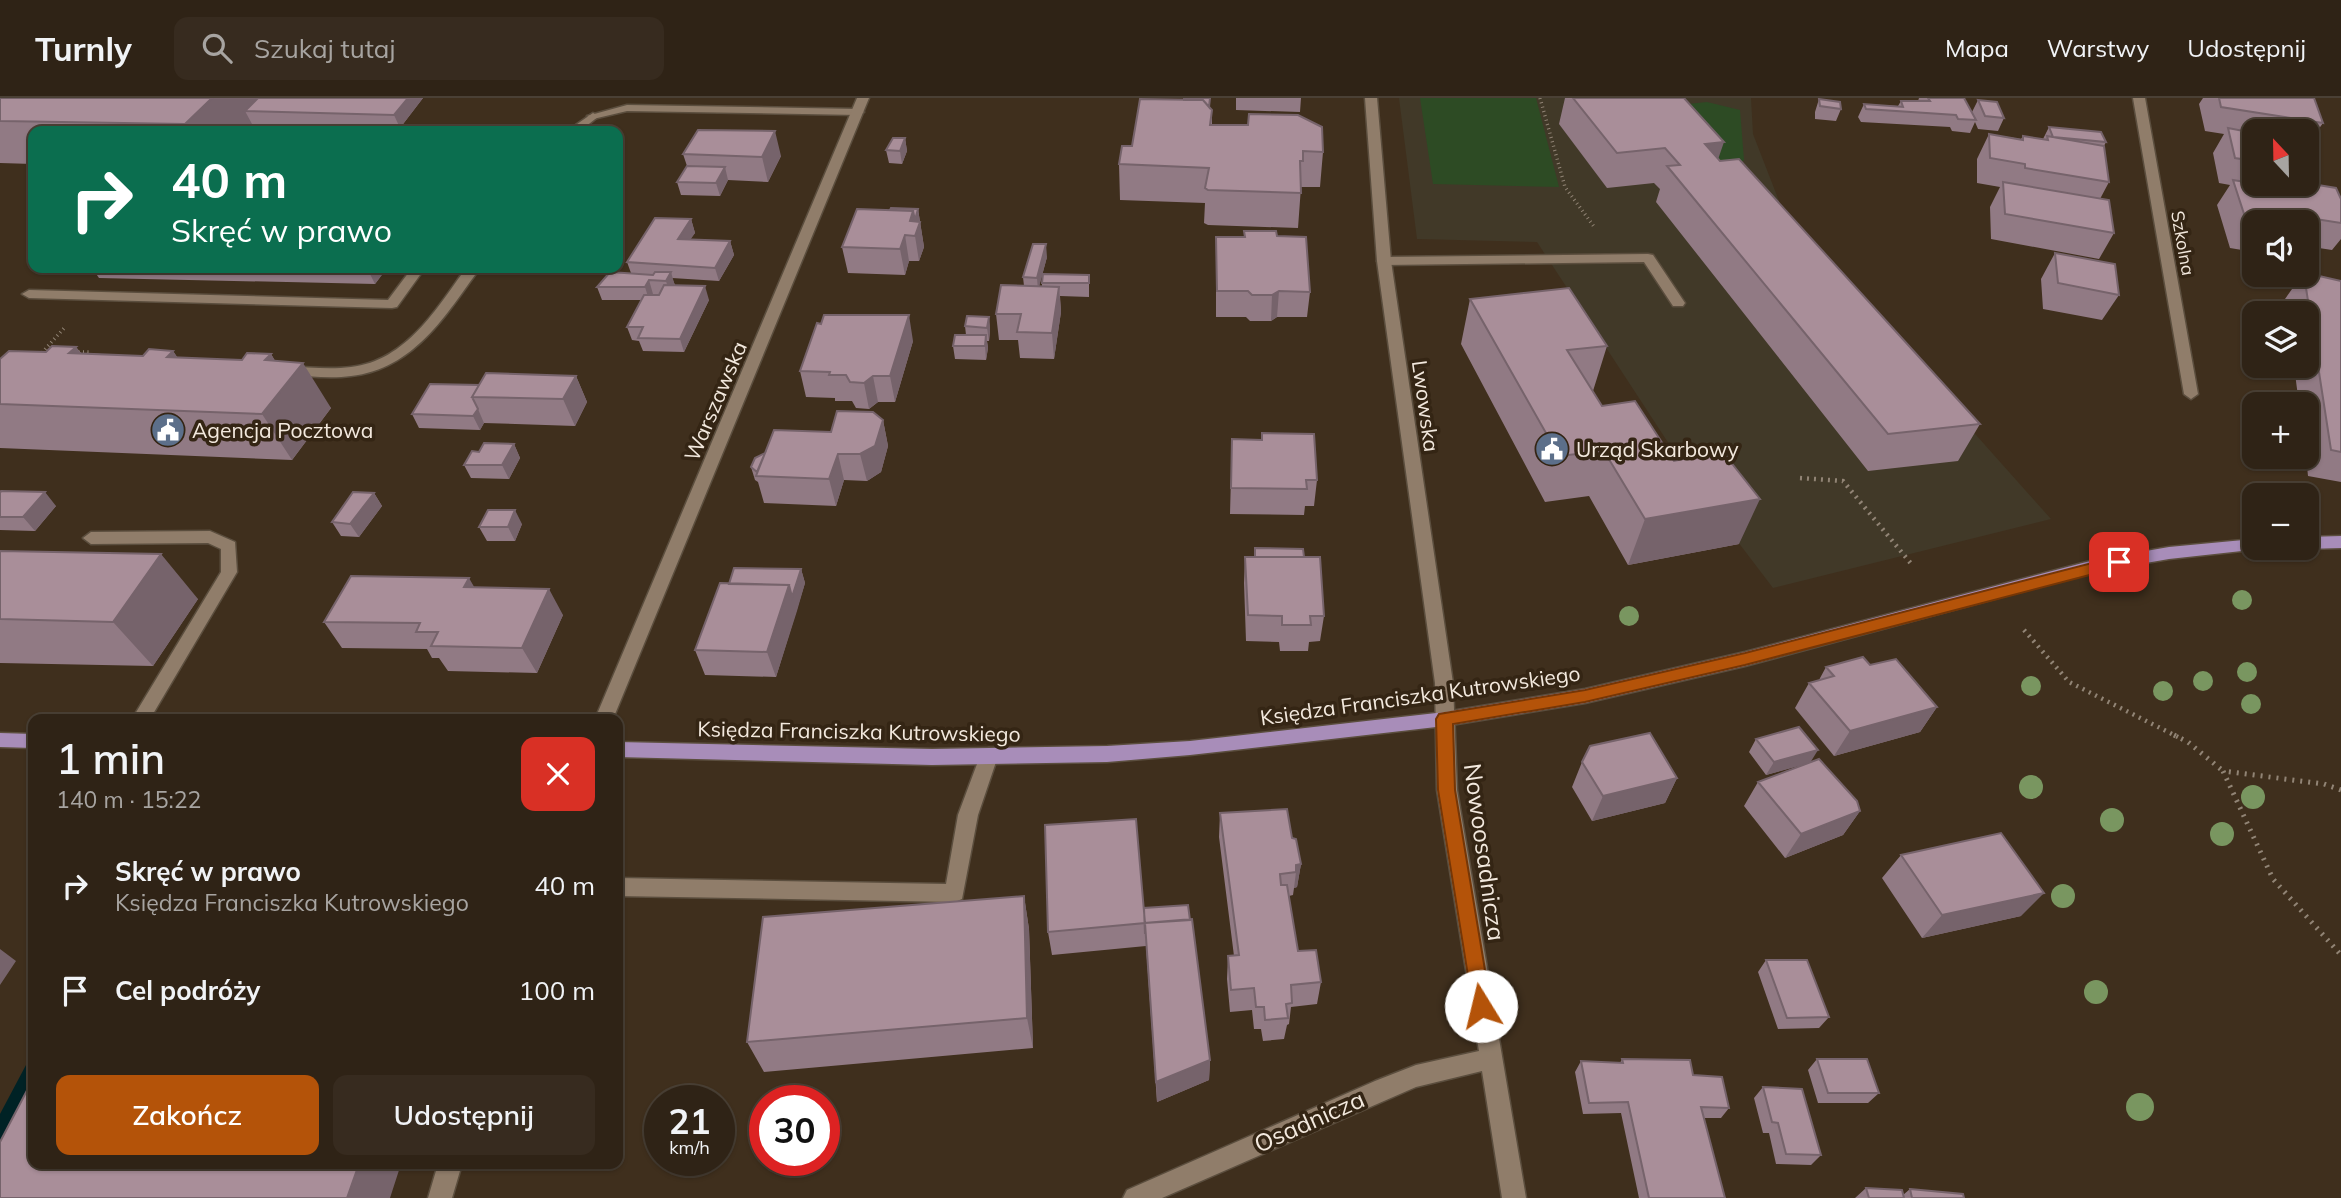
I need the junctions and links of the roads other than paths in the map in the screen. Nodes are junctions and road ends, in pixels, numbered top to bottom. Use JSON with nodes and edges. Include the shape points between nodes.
{"nodes":[{"id":1,"x":1371,"y":98,"type":"edge"},
{"id":2,"x":2139,"y":98,"type":"edge"},
{"id":3,"x":860,"y":105,"type":"edge"},
{"id":4,"x":580,"y":126,"type":"edge"},
{"id":5,"x":1384,"y":261,"type":"junction"},
{"id":6,"x":414,"y":273,"type":"edge"},
{"id":7,"x":468,"y":273,"type":"edge"},
{"id":8,"x":29,"y":295,"type":"dead end"},
{"id":9,"x":1678,"y":303,"type":"dead end"},
{"id":10,"x":272,"y":369,"type":"edge"},
{"id":11,"x":2192,"y":394,"type":"dead end"},
{"id":12,"x":91,"y":538,"type":"dead end"},
{"id":13,"x":2341,"y":542,"type":"edge"},
{"id":14,"x":2319,"y":543,"type":"edge"},
{"id":15,"x":2242,"y":546,"type":"edge"},
{"id":16,"x":144,"y":714,"type":"edge"},
{"id":17,"x":606,"y":714,"type":"edge"},
{"id":18,"x":1445,"y":719,"type":"junction"},
{"id":19,"x":0,"y":740,"type":"edge"},
{"id":20,"x":28,"y":741,"type":"edge"},
{"id":21,"x":623,"y":750,"type":"edge"},
{"id":22,"x":989,"y":757,"type":"junction"},
{"id":23,"x":623,"y":887,"type":"edge"},
{"id":24,"x":1489,"y":1059,"type":"junction"},
{"id":25,"x":449,"y":1169,"type":"edge"},
{"id":26,"x":440,"y":1198,"type":"edge"},
{"id":27,"x":1135,"y":1198,"type":"edge"},
{"id":28,"x":1514,"y":1198,"type":"edge"}],
"edges":[{"from":1,"to":5,"type":"street","name":"Lwowska"},
{"from":2,"to":11,"type":"street","name":"Szkolna"},
{"from":3,"to":4,"type":"street","via":[[627,108],[593,116]]},
{"from":3,"to":17,"type":"street","name":"Warszawska"},
{"from":5,"to":9,"type":"street","via":[[1648,258]]},
{"from":5,"to":18,"type":"street","name":"Lwowska","via":[[1439,646]]},
{"from":6,"to":8,"type":"street","via":[[392,304]]},
{"from":7,"to":10,"type":"street","via":[[423,335],[402,354],[362,370]]},
{"from":12,"to":16,"type":"street","via":[[210,537],[229,546],[229,572]]},
{"from":13,"to":14,"type":"main road"},
{"from":15,"to":18,"type":"main road","name":"Księdza Franciszka Kutrowskiego","via":[[2169,552],[2094,566],[1745,659],[1585,696]]},
{"from":18,"to":22,"type":"main road","name":"Księdza Franciszka Kutrowskiego","via":[[1176,749]]},
{"from":18,"to":24,"type":"street","name":"Nowoosadnicza","via":[[1447,790]]},
{"from":19,"to":20,"type":"main road"},
{"from":21,"to":22,"type":"main road","name":"Księdza Franciszka Kutrowskiego"},
{"from":22,"to":23,"type":"street","via":[[968,816],[955,893]]},
{"from":24,"to":27,"type":"street","name":"Osadnicza","via":[[1416,1076]]},
{"from":24,"to":28,"type":"street","name":"Nowoosadnicza"},
{"from":25,"to":26,"type":"street"}]}
